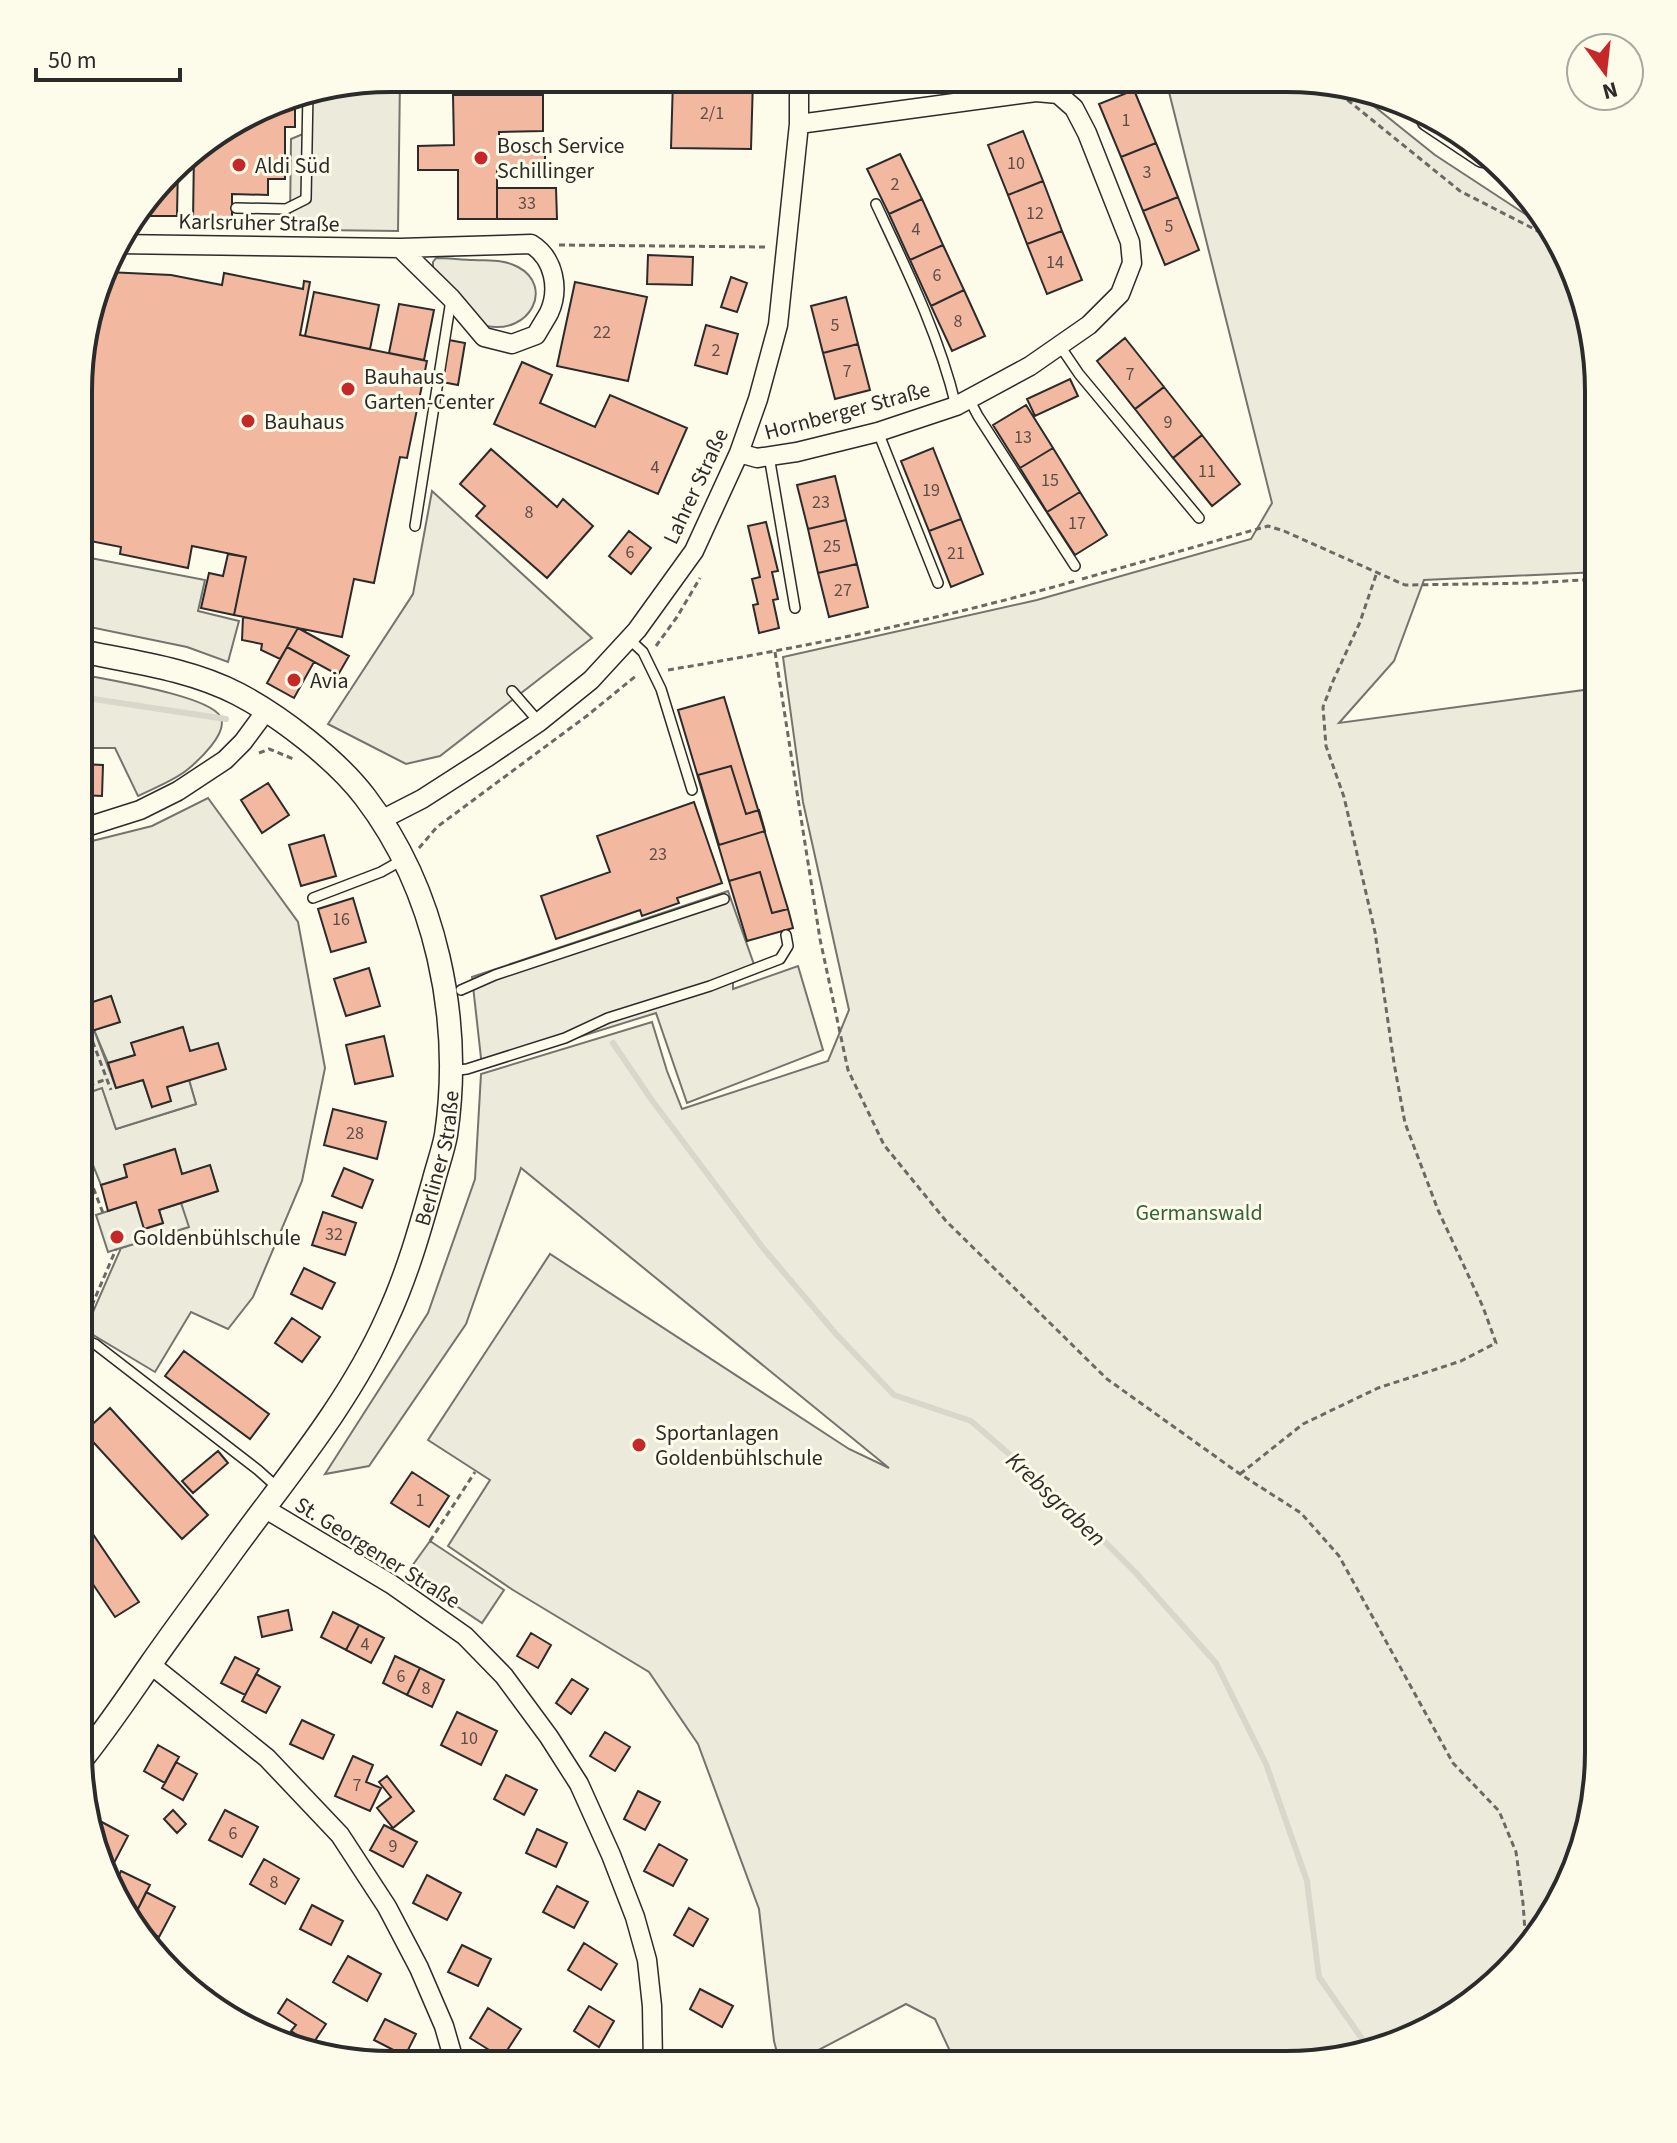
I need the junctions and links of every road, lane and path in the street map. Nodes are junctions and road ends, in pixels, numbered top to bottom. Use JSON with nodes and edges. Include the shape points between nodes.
{"nodes":[{"id":1,"x":799,"y":92,"type":"edge"},
{"id":2,"x":1345,"y":98,"type":"edge"},
{"id":3,"x":308,"y":104,"type":"edge"},
{"id":4,"x":799,"y":124,"type":"junction"},
{"id":5,"x":876,"y":204,"type":"dead end"},
{"id":6,"x":236,"y":208,"type":"dead end"},
{"id":7,"x":1540,"y":232,"type":"edge"},
{"id":8,"x":130,"y":244,"type":"edge"},
{"id":9,"x":531,"y":244,"type":"junction"},
{"id":10,"x":787,"y":247,"type":"junction"},
{"id":11,"x":400,"y":248,"type":"junction"},
{"id":12,"x":451,"y":298,"type":"junction"},
{"id":13,"x":1060,"y":346,"type":"junction"},
{"id":14,"x":962,"y":402,"type":"junction"},
{"id":15,"x":878,"y":432,"type":"junction"},
{"id":16,"x":739,"y":453,"type":"junction"},
{"id":17,"x":769,"y":456,"type":"junction"},
{"id":18,"x":1199,"y":518,"type":"dead end"},
{"id":19,"x":415,"y":526,"type":"dead end"},
{"id":20,"x":1075,"y":566,"type":"dead end"},
{"id":21,"x":1377,"y":572,"type":"junction"},
{"id":22,"x":1585,"y":580,"type":"edge"},
{"id":23,"x":938,"y":583,"type":"dead end"},
{"id":24,"x":795,"y":608,"type":"dead end"},
{"id":25,"x":629,"y":639,"type":"junction"},
{"id":26,"x":775,"y":652,"type":"junction"},
{"id":27,"x":92,"y":653,"type":"edge"},
{"id":28,"x":653,"y":672,"type":"junction"},
{"id":29,"x":512,"y":691,"type":"dead end"},
{"id":30,"x":266,"y":711,"type":"junction"},
{"id":31,"x":539,"y":722,"type":"junction"},
{"id":32,"x":692,"y":790,"type":"dead end"},
{"id":33,"x":381,"y":820,"type":"junction"},
{"id":34,"x":92,"y":825,"type":"edge"},
{"id":35,"x":411,"y":854,"type":"junction"},
{"id":36,"x":313,"y":898,"type":"dead end"},
{"id":37,"x":724,"y":899,"type":"dead end"},
{"id":38,"x":641,"y":927,"type":"junction"},
{"id":39,"x":786,"y":935,"type":"dead end"},
{"id":40,"x":645,"y":938,"type":"dead end"},
{"id":41,"x":586,"y":946,"type":"junction"},
{"id":42,"x":589,"y":956,"type":"dead end"},
{"id":43,"x":461,"y":990,"type":"dead end"},
{"id":44,"x":92,"y":1040,"type":"edge"},
{"id":45,"x":450,"y":1071,"type":"junction"},
{"id":46,"x":107,"y":1079,"type":"junction"},
{"id":47,"x":92,"y":1084,"type":"edge"},
{"id":48,"x":111,"y":1090,"type":"dead end"},
{"id":49,"x":92,"y":1185,"type":"edge"},
{"id":50,"x":103,"y":1213,"type":"dead end"},
{"id":51,"x":116,"y":1249,"type":"dead end"},
{"id":52,"x":92,"y":1306,"type":"edge"},
{"id":53,"x":92,"y":1343,"type":"edge"},
{"id":54,"x":475,"y":1472,"type":"dead end"},
{"id":55,"x":1240,"y":1474,"type":"junction"},
{"id":56,"x":280,"y":1489,"type":"junction"},
{"id":57,"x":264,"y":1508,"type":"junction"},
{"id":58,"x":430,"y":1541,"type":"dead end"},
{"id":59,"x":150,"y":1664,"type":"junction"},
{"id":60,"x":92,"y":1747,"type":"edge"},
{"id":61,"x":1525,"y":1931,"type":"edge"},
{"id":62,"x":451,"y":2051,"type":"edge"},
{"id":63,"x":653,"y":2051,"type":"edge"}],
"edges":[{"from":1,"to":4,"type":"street","name":"Lahrer Straße"},
{"from":2,"to":7,"type":"path","via":[[1460,191]]},
{"from":3,"to":6,"type":"lane","via":[[306,199],[286,209]]},
{"from":4,"to":10,"type":"street","name":"Lahrer Straße"},
{"from":4,"to":13,"type":"street","name":"Hornberger Straße","via":[[1036,92],[1058,94],[1074,108],[1087,133],[1130,242],[1132,263],[1120,294]]},
{"from":5,"to":14,"type":"lane"},
{"from":8,"to":11,"type":"street","name":"Karlsruher Straße"},
{"from":9,"to":10,"type":"path"},
{"from":9,"to":11,"type":"street","name":"Karlsruher Straße"},
{"from":9,"to":12,"type":"street","via":[[542,250],[555,279],[551,310],[536,335],[512,344],[484,337]]},
{"from":10,"to":16,"type":"street","name":"Lahrer Straße","via":[[778,325]]},
{"from":11,"to":12,"type":"street"},
{"from":12,"to":19,"type":"lane"},
{"from":13,"to":14,"type":"street","name":"Hornberger Straße"},
{"from":13,"to":18,"type":"lane"},
{"from":14,"to":15,"type":"street","name":"Hornberger Straße"},
{"from":14,"to":20,"type":"lane"},
{"from":15,"to":17,"type":"street","name":"Hornberger Straße"},
{"from":15,"to":23,"type":"lane"},
{"from":16,"to":17,"type":"street","name":"Hornberger Straße"},
{"from":16,"to":25,"type":"street","name":"Lahrer Straße","via":[[694,551]]},
{"from":17,"to":24,"type":"lane"},
{"from":21,"to":22,"type":"path","via":[[1405,585]]},
{"from":21,"to":26,"type":"path","via":[[1268,526],[1031,593]]},
{"from":21,"to":55,"type":"path","via":[[1323,707],[1326,746],[1344,797],[1375,932],[1405,1123],[1496,1343],[1461,1361],[1378,1388],[1303,1424]]},
{"from":25,"to":28,"type":"lane"},
{"from":25,"to":31,"type":"street","name":"Lahrer Straße","via":[[591,680]]},
{"from":26,"to":28,"type":"path"},
{"from":26,"to":55,"type":"path","via":[[820,939],[848,1070],[884,1145],[946,1221],[1107,1379]]},
{"from":27,"to":30,"type":"street","name":"Berliner Straße","via":[[170,669],[229,690]]},
{"from":28,"to":32,"type":"lane"},
{"from":28,"to":35,"type":"path","via":[[636,675],[437,827]]},
{"from":29,"to":31,"type":"lane"},
{"from":30,"to":33,"type":"street","name":"Berliner Straße","via":[[327,757]]},
{"from":30,"to":34,"type":"street","via":[[225,760],[178,791]]},
{"from":31,"to":33,"type":"street","name":"Lahrer Straße"},
{"from":33,"to":35,"type":"street","name":"Berliner Straße"},
{"from":35,"to":36,"type":"lane","via":[[381,872]]},
{"from":35,"to":45,"type":"street","name":"Berliner Straße","via":[[448,1006]]},
{"from":37,"to":38,"type":"lane","via":[[687,916]]},
{"from":38,"to":40,"type":"lane"},
{"from":38,"to":41,"type":"lane"},
{"from":39,"to":45,"type":"lane","via":[[788,946],[780,959],[565,1038]]},
{"from":41,"to":42,"type":"lane"},
{"from":41,"to":43,"type":"lane"},
{"from":44,"to":46,"type":"path"},
{"from":45,"to":56,"type":"street","name":"Berliner Straße","via":[[446,1136],[419,1234],[387,1319],[343,1399]]},
{"from":46,"to":47,"type":"path"},
{"from":46,"to":48,"type":"path"},
{"from":49,"to":50,"type":"path"},
{"from":51,"to":52,"type":"path"},
{"from":53,"to":56,"type":"lane"},
{"from":54,"to":58,"type":"path"},
{"from":55,"to":61,"type":"path","via":[[1301,1513],[1339,1556],[1453,1763],[1499,1811],[1516,1852]]},
{"from":56,"to":57,"type":"street","name":"Berliner Straße"},
{"from":57,"to":59,"type":"street","name":"Berliner Straße"},
{"from":57,"to":63,"type":"street","name":"St. Georgener Straße","via":[[391,1584],[465,1636],[504,1676],[549,1737],[579,1784],[635,1917],[647,1960]]},
{"from":59,"to":60,"type":"street","name":"Berliner Straße"},
{"from":59,"to":62,"type":"street","via":[[267,1758],[340,1835],[419,1968]]}]}
